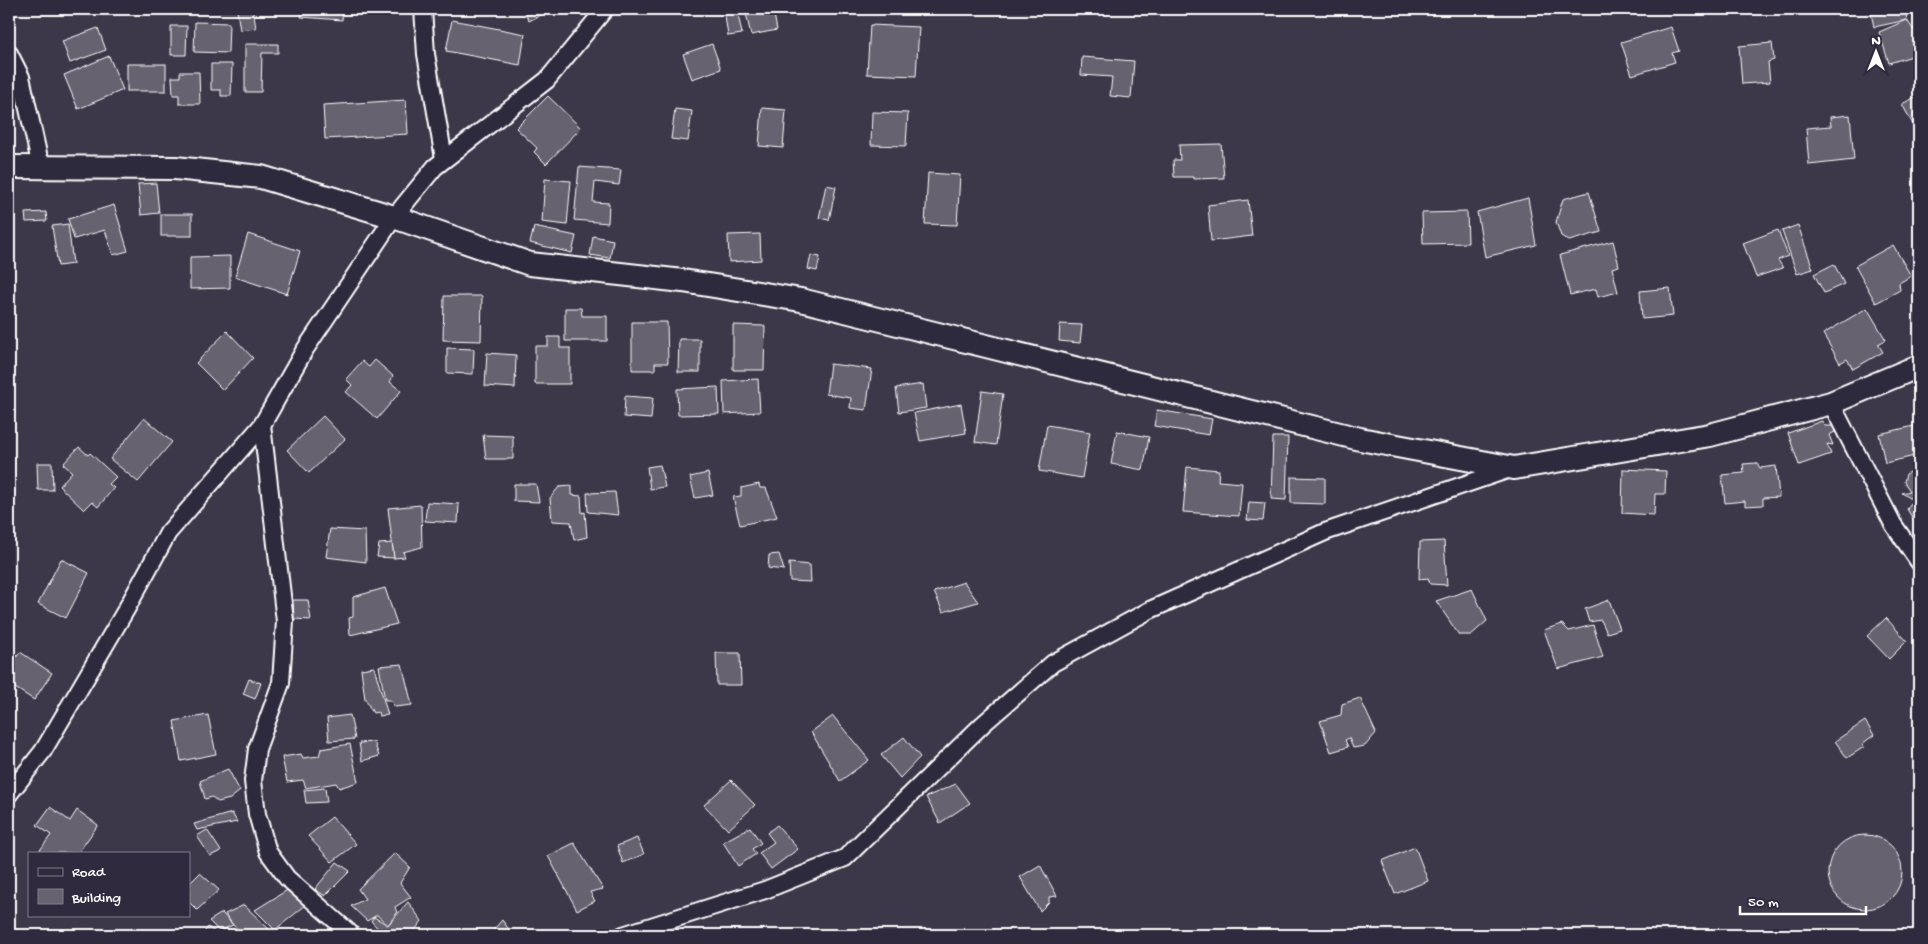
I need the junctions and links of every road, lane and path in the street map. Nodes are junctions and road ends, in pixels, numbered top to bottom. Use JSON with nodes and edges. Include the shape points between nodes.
{"nodes":[{"id":1,"x":423,"y":9,"type":"edge"},
{"id":2,"x":605,"y":9,"type":"edge"},
{"id":3,"x":9,"y":53,"type":"edge"},
{"id":4,"x":444,"y":159,"type":"junction"},
{"id":5,"x":9,"y":167,"type":"edge"},
{"id":6,"x":41,"y":167,"type":"junction"},
{"id":7,"x":394,"y":217,"type":"junction"},
{"id":8,"x":1919,"y":366,"type":"edge"},
{"id":9,"x":1830,"y":403,"type":"junction"},
{"id":10,"x":262,"y":425,"type":"junction"},
{"id":11,"x":1514,"y":468,"type":"junction"},
{"id":12,"x":1919,"y":562,"type":"edge"},
{"id":13,"x":9,"y":794,"type":"edge"},
{"id":14,"x":352,"y":935,"type":"edge"},
{"id":15,"x":623,"y":935,"type":"edge"}],
"edges":[{"from":1,"to":4,"type":"street","via":[[426,54]]},
{"from":2,"to":4,"type":"street","via":[[547,80]]},
{"from":3,"to":6,"type":"street","via":[[21,77]]},
{"from":4,"to":7,"type":"street"},
{"from":5,"to":6,"type":"street"},
{"from":6,"to":7,"type":"street","via":[[175,168],[261,177]]},
{"from":7,"to":10,"type":"street","via":[[304,352]]},
{"from":7,"to":11,"type":"street","via":[[530,264],[683,281],[801,300],[1360,439]]},
{"from":8,"to":9,"type":"street"},
{"from":9,"to":11,"type":"street","via":[[1710,435]]},
{"from":9,"to":12,"type":"street","via":[[1893,524]]},
{"from":10,"to":13,"type":"street","via":[[168,533],[43,751]]},
{"from":10,"to":14,"type":"street","via":[[285,621],[281,683],[257,749],[253,781],[257,814],[268,852],[287,878]]},
{"from":11,"to":15,"type":"street","via":[[1325,532],[1150,610],[1053,663],[983,724],[845,858],[764,890]]}]}
